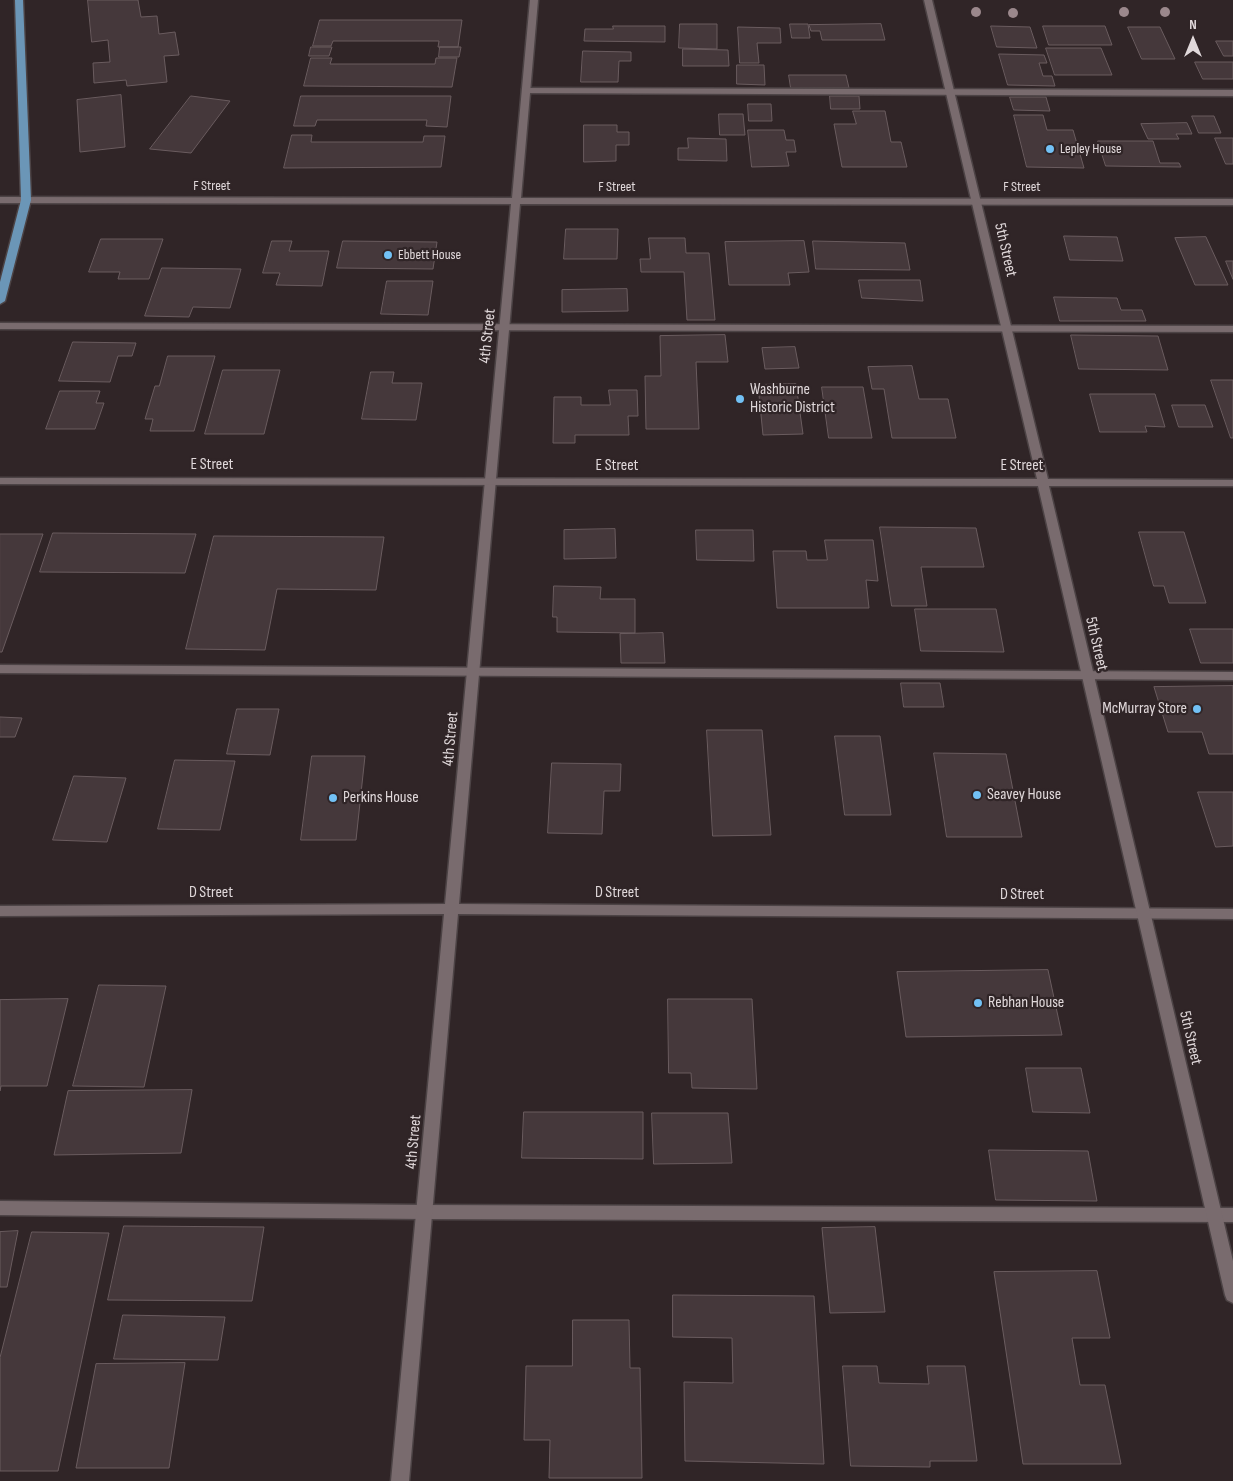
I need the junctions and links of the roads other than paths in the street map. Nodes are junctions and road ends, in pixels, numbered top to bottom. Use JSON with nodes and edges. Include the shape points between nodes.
{"nodes":[{"id":1,"x":18,"y":0,"type":"edge"},
{"id":2,"x":534,"y":0,"type":"edge"},
{"id":3,"x":928,"y":0,"type":"edge"},
{"id":4,"x":525,"y":91,"type":"junction"},
{"id":5,"x":950,"y":93,"type":"junction"},
{"id":6,"x":1233,"y":93,"type":"edge"},
{"id":7,"x":0,"y":200,"type":"edge"},
{"id":8,"x":26,"y":200,"type":"junction"},
{"id":9,"x":515,"y":200,"type":"junction"},
{"id":10,"x":977,"y":201,"type":"junction"},
{"id":11,"x":1233,"y":202,"type":"edge"},
{"id":12,"x":0,"y":301,"type":"edge"},
{"id":13,"x":0,"y":326,"type":"edge"},
{"id":14,"x":505,"y":328,"type":"junction"},
{"id":15,"x":1233,"y":329,"type":"edge"},
{"id":16,"x":1006,"y":330,"type":"junction"},
{"id":17,"x":0,"y":481,"type":"edge"},
{"id":18,"x":489,"y":482,"type":"junction"},
{"id":19,"x":1042,"y":483,"type":"junction"},
{"id":20,"x":1233,"y":483,"type":"edge"},
{"id":21,"x":0,"y":669,"type":"edge"},
{"id":22,"x":474,"y":672,"type":"junction"},
{"id":23,"x":1087,"y":675,"type":"junction"},
{"id":24,"x":1233,"y":676,"type":"edge"},
{"id":25,"x":451,"y":909,"type":"junction"},
{"id":26,"x":0,"y":911,"type":"edge"},
{"id":27,"x":1144,"y":914,"type":"junction"},
{"id":28,"x":1233,"y":914,"type":"edge"},
{"id":29,"x":0,"y":1208,"type":"edge"},
{"id":30,"x":424,"y":1212,"type":"junction"},
{"id":31,"x":1214,"y":1215,"type":"junction"},
{"id":32,"x":1233,"y":1215,"type":"edge"},
{"id":33,"x":1233,"y":1295,"type":"edge"},
{"id":34,"x":400,"y":1481,"type":"edge"}],
"edges":[{"from":1,"to":8,"type":"main road"},
{"from":2,"to":4,"type":"street","name":"4th Street"},
{"from":3,"to":5,"type":"street","name":"5th Street"},
{"from":4,"to":5,"type":"street"},
{"from":4,"to":9,"type":"street","name":"4th Street"},
{"from":5,"to":6,"type":"street"},
{"from":5,"to":10,"type":"street","name":"5th Street"},
{"from":7,"to":8,"type":"street","name":"F Street"},
{"from":8,"to":9,"type":"street","name":"F Street"},
{"from":8,"to":12,"type":"main road"},
{"from":9,"to":10,"type":"street","name":"F Street"},
{"from":9,"to":14,"type":"street","name":"4th Street"},
{"from":10,"to":11,"type":"street","name":"F Street"},
{"from":10,"to":16,"type":"street","name":"5th Street"},
{"from":13,"to":14,"type":"street"},
{"from":14,"to":16,"type":"street"},
{"from":14,"to":18,"type":"street","name":"4th Street"},
{"from":15,"to":16,"type":"street"},
{"from":16,"to":19,"type":"street","name":"5th Street"},
{"from":17,"to":18,"type":"street","name":"E Street"},
{"from":18,"to":19,"type":"street","name":"E Street"},
{"from":18,"to":22,"type":"street","name":"4th Street"},
{"from":19,"to":20,"type":"street","name":"E Street"},
{"from":19,"to":23,"type":"street","name":"5th Street"},
{"from":21,"to":22,"type":"street"},
{"from":22,"to":23,"type":"street"},
{"from":22,"to":25,"type":"street","name":"4th Street"},
{"from":23,"to":24,"type":"street"},
{"from":23,"to":27,"type":"street","name":"5th Street"},
{"from":25,"to":26,"type":"street","name":"D Street"},
{"from":25,"to":27,"type":"street","name":"D Street"},
{"from":25,"to":30,"type":"street","name":"4th Street"},
{"from":27,"to":28,"type":"street","name":"D Street"},
{"from":27,"to":31,"type":"street","name":"5th Street"},
{"from":29,"to":30,"type":"street"},
{"from":30,"to":31,"type":"street"},
{"from":30,"to":34,"type":"street","name":"4th Street"},
{"from":31,"to":32,"type":"street"},
{"from":31,"to":33,"type":"street","name":"5th Street"}]}
